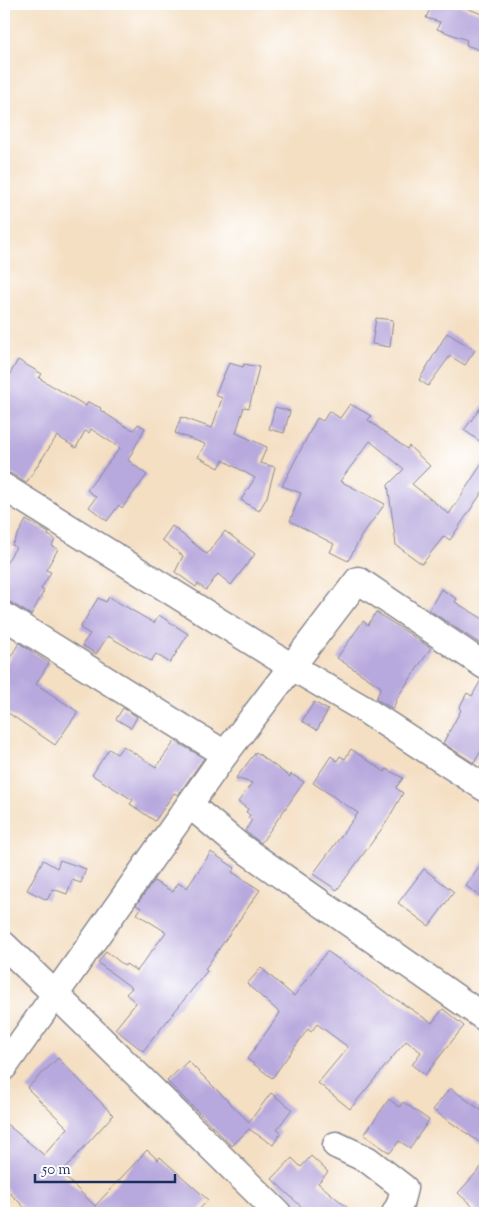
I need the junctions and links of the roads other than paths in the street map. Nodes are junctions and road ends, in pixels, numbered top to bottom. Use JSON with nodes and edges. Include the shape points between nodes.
{"nodes":[{"id":1,"x":4,"y":487,"type":"edge"},
{"id":2,"x":4,"y":616,"type":"edge"},
{"id":3,"x":485,"y":666,"type":"edge"},
{"id":4,"x":292,"y":667,"type":"junction"},
{"id":5,"x":225,"y":754,"type":"junction"},
{"id":6,"x":485,"y":788,"type":"edge"},
{"id":7,"x":190,"y":805,"type":"junction"},
{"id":8,"x":4,"y":945,"type":"edge"},
{"id":9,"x":55,"y":994,"type":"junction"},
{"id":10,"x":485,"y":1018,"type":"edge"},
{"id":11,"x":4,"y":1067,"type":"edge"},
{"id":12,"x":336,"y":1144,"type":"dead end"},
{"id":13,"x":278,"y":1213,"type":"edge"},
{"id":14,"x":395,"y":1213,"type":"edge"}],
"edges":[{"from":1,"to":4,"type":"street"},
{"from":2,"to":5,"type":"street"},
{"from":3,"to":4,"type":"street","via":[[358,580]]},
{"from":4,"to":5,"type":"street"},
{"from":4,"to":6,"type":"street"},
{"from":5,"to":7,"type":"street"},
{"from":7,"to":9,"type":"street"},
{"from":7,"to":10,"type":"street","via":[[238,845]]},
{"from":8,"to":9,"type":"street"},
{"from":9,"to":11,"type":"street"},
{"from":9,"to":13,"type":"street"},
{"from":12,"to":14,"type":"street","via":[[368,1160],[404,1188]]}]}
